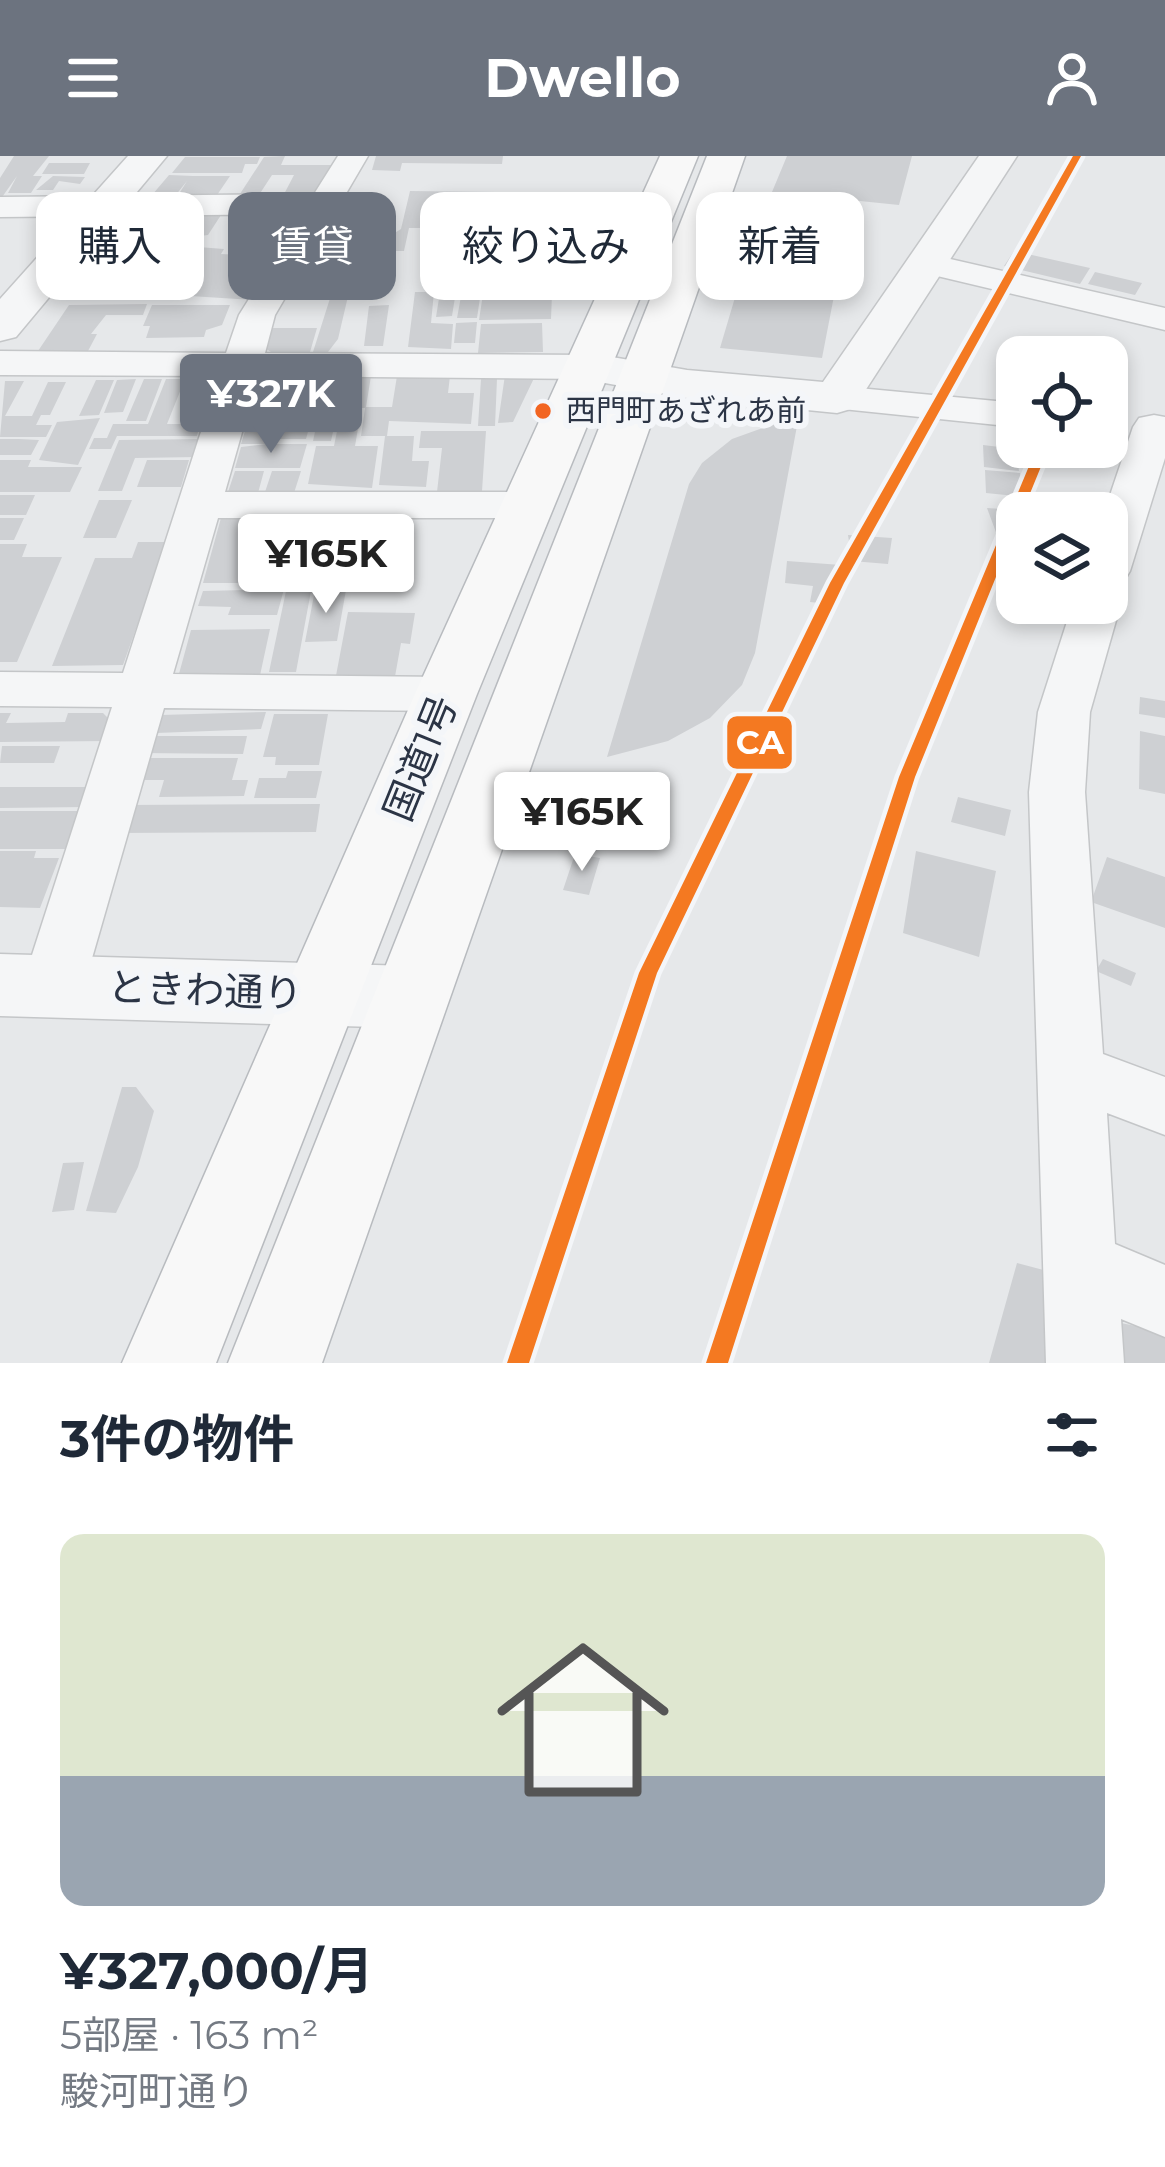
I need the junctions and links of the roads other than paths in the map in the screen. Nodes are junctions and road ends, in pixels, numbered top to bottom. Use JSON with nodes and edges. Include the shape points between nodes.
{"nodes":[{"id":1,"x":148,"y":156,"type":"edge"},
{"id":2,"x":353,"y":156,"type":"edge"},
{"id":3,"x":679,"y":156,"type":"edge"},
{"id":4,"x":726,"y":156,"type":"edge"},
{"id":5,"x":998,"y":156,"type":"edge"},
{"id":6,"x":117,"y":192,"type":"edge"},
{"id":7,"x":330,"y":192,"type":"edge"},
{"id":8,"x":0,"y":207,"type":"edge"},
{"id":9,"x":36,"y":207,"type":"edge"},
{"id":10,"x":924,"y":263,"type":"junction"},
{"id":11,"x":36,"y":285,"type":"edge"},
{"id":12,"x":266,"y":300,"type":"edge"},
{"id":13,"x":1165,"y":319,"type":"edge"},
{"id":14,"x":0,"y":327,"type":"edge"},
{"id":15,"x":0,"y":363,"type":"edge"},
{"id":16,"x":243,"y":364,"type":"junction"},
{"id":17,"x":615,"y":372,"type":"junction"},
{"id":18,"x":837,"y":398,"type":"junction"},
{"id":19,"x":996,"y":413,"type":"edge"},
{"id":20,"x":1128,"y":425,"type":"edge"},
{"id":21,"x":1160,"y":428,"type":"edge"},
{"id":22,"x":197,"y":505,"type":"junction"},
{"id":23,"x":526,"y":505,"type":"junction"},
{"id":24,"x":1146,"y":513,"type":"edge"},
{"id":25,"x":1128,"y":540,"type":"edge"},
{"id":26,"x":1091,"y":624,"type":"edge"},
{"id":27,"x":0,"y":689,"type":"edge"},
{"id":28,"x":141,"y":691,"type":"junction"},
{"id":29,"x":446,"y":694,"type":"junction"},
{"id":30,"x":26,"y":986,"type":"edge"},
{"id":31,"x":323,"y":994,"type":"junction"},
{"id":32,"x":410,"y":997,"type":"junction"},
{"id":33,"x":1073,"y":1072,"type":"junction"},
{"id":34,"x":1165,"y":1106,"type":"edge"},
{"id":35,"x":1081,"y":1265,"type":"junction"},
{"id":36,"x":1165,"y":1301,"type":"edge"},
{"id":37,"x":170,"y":1363,"type":"edge"},
{"id":38,"x":275,"y":1363,"type":"edge"},
{"id":39,"x":1084,"y":1363,"type":"edge"}],
"edges":[{"from":1,"to":6,"type":"street"},
{"from":2,"to":7,"type":"street"},
{"from":3,"to":17,"type":"highway","name":"国道1号"},
{"from":4,"to":17,"type":"highway","name":"国道1号"},
{"from":5,"to":10,"type":"street"},
{"from":8,"to":9,"type":"street"},
{"from":10,"to":13,"type":"street"},
{"from":10,"to":18,"type":"street"},
{"from":11,"to":14,"type":"street"},
{"from":12,"to":16,"type":"street"},
{"from":15,"to":16,"type":"street"},
{"from":16,"to":17,"type":"street"},
{"from":16,"to":22,"type":"street"},
{"from":17,"to":18,"type":"street"},
{"from":17,"to":23,"type":"highway","name":"国道1号"},
{"from":17,"to":32,"type":"highway","name":"国道1号"},
{"from":18,"to":19,"type":"street"},
{"from":20,"to":21,"type":"street"},
{"from":21,"to":24,"type":"street"},
{"from":22,"to":23,"type":"street"},
{"from":22,"to":28,"type":"street"},
{"from":23,"to":29,"type":"highway","name":"国道1号"},
{"from":24,"to":25,"type":"street"},
{"from":26,"to":33,"type":"street","via":[[1064,712],[1057,792]]},
{"from":27,"to":28,"type":"street"},
{"from":28,"to":29,"type":"street"},
{"from":28,"to":30,"type":"street"},
{"from":29,"to":31,"type":"highway","name":"国道1号"},
{"from":30,"to":31,"type":"street","name":"ときわ通り"},
{"from":31,"to":32,"type":"street","name":"ときわ通り"},
{"from":31,"to":37,"type":"highway","name":"国道1号"},
{"from":32,"to":38,"type":"highway","name":"国道1号"},
{"from":33,"to":34,"type":"street"},
{"from":33,"to":35,"type":"street"},
{"from":35,"to":36,"type":"street"},
{"from":35,"to":39,"type":"street"}]}
